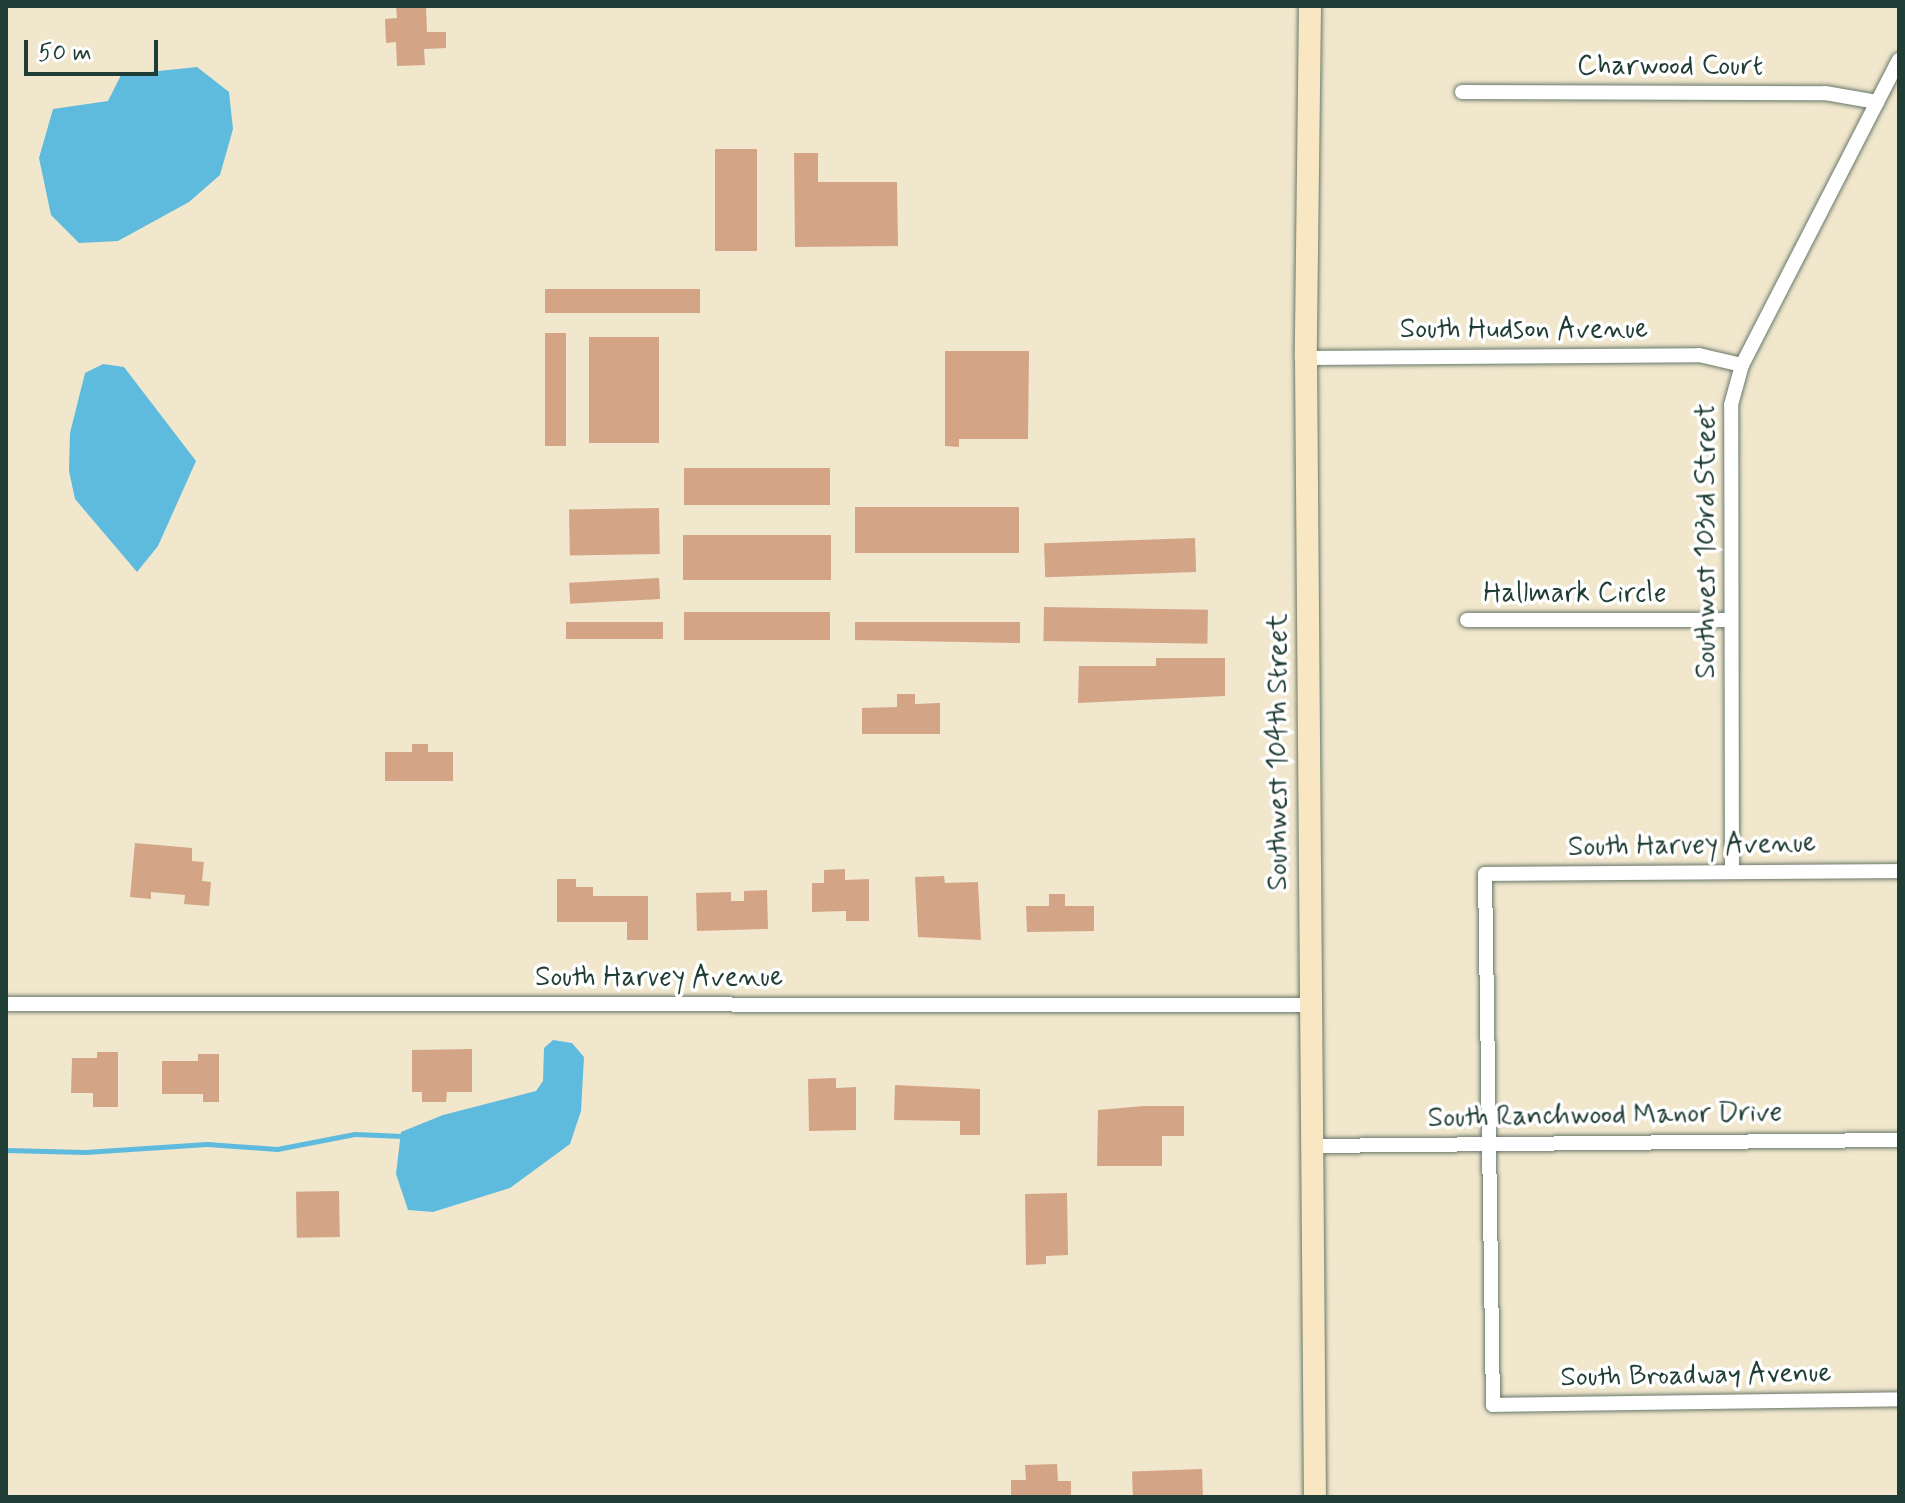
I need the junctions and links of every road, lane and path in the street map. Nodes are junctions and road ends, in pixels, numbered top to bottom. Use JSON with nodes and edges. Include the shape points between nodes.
{"nodes":[{"id":1,"x":1310,"y":6,"type":"edge"},
{"id":2,"x":1899,"y":60,"type":"edge"},
{"id":3,"x":1462,"y":92,"type":"dead end"},
{"id":4,"x":1877,"y":102,"type":"junction"},
{"id":5,"x":1306,"y":358,"type":"junction"},
{"id":6,"x":1742,"y":365,"type":"junction"},
{"id":7,"x":1467,"y":620,"type":"dead end"},
{"id":8,"x":1731,"y":620,"type":"junction"},
{"id":9,"x":1732,"y":870,"type":"junction"},
{"id":10,"x":1899,"y":871,"type":"edge"},
{"id":11,"x":6,"y":1004,"type":"edge"},
{"id":12,"x":1312,"y":1005,"type":"junction"},
{"id":13,"x":1899,"y":1140,"type":"edge"},
{"id":14,"x":1489,"y":1143,"type":"junction"},
{"id":15,"x":1312,"y":1146,"type":"junction"},
{"id":16,"x":1899,"y":1399,"type":"edge"},
{"id":17,"x":1315,"y":1497,"type":"edge"}],
"edges":[{"from":1,"to":5,"type":"main road","name":"Southwest 104th Street"},
{"from":2,"to":4,"type":"street","name":"Southwest 103rd Street"},
{"from":3,"to":4,"type":"street","name":"Charwood Court","via":[[1825,93]]},
{"from":4,"to":6,"type":"street","name":"Southwest 103rd Street"},
{"from":5,"to":6,"type":"street","name":"South Hudson Avenue","via":[[1699,355]]},
{"from":5,"to":12,"type":"main road","name":"Southwest 104th Street"},
{"from":6,"to":8,"type":"street","name":"Southwest 103rd Street","via":[[1730,419]]},
{"from":7,"to":8,"type":"street","name":"Hallmark Circle"},
{"from":8,"to":9,"type":"street","name":"Southwest 103rd Street"},
{"from":9,"to":10,"type":"street","name":"South Harvey Avenue"},
{"from":9,"to":14,"type":"street","name":"South Harvey Avenue","via":[[1485,874]]},
{"from":11,"to":12,"type":"street","name":"South Harvey Avenue"},
{"from":12,"to":15,"type":"main road","name":"Southwest 104th Street"},
{"from":13,"to":14,"type":"street","name":"South Ranchwood Manor Drive"},
{"from":14,"to":15,"type":"street","name":"South Ranchwood Manor Drive"},
{"from":14,"to":16,"type":"street","name":"South Broadway Avenue","via":[[1493,1405]]},
{"from":15,"to":17,"type":"main road","name":"Southwest 104th Street"}]}
